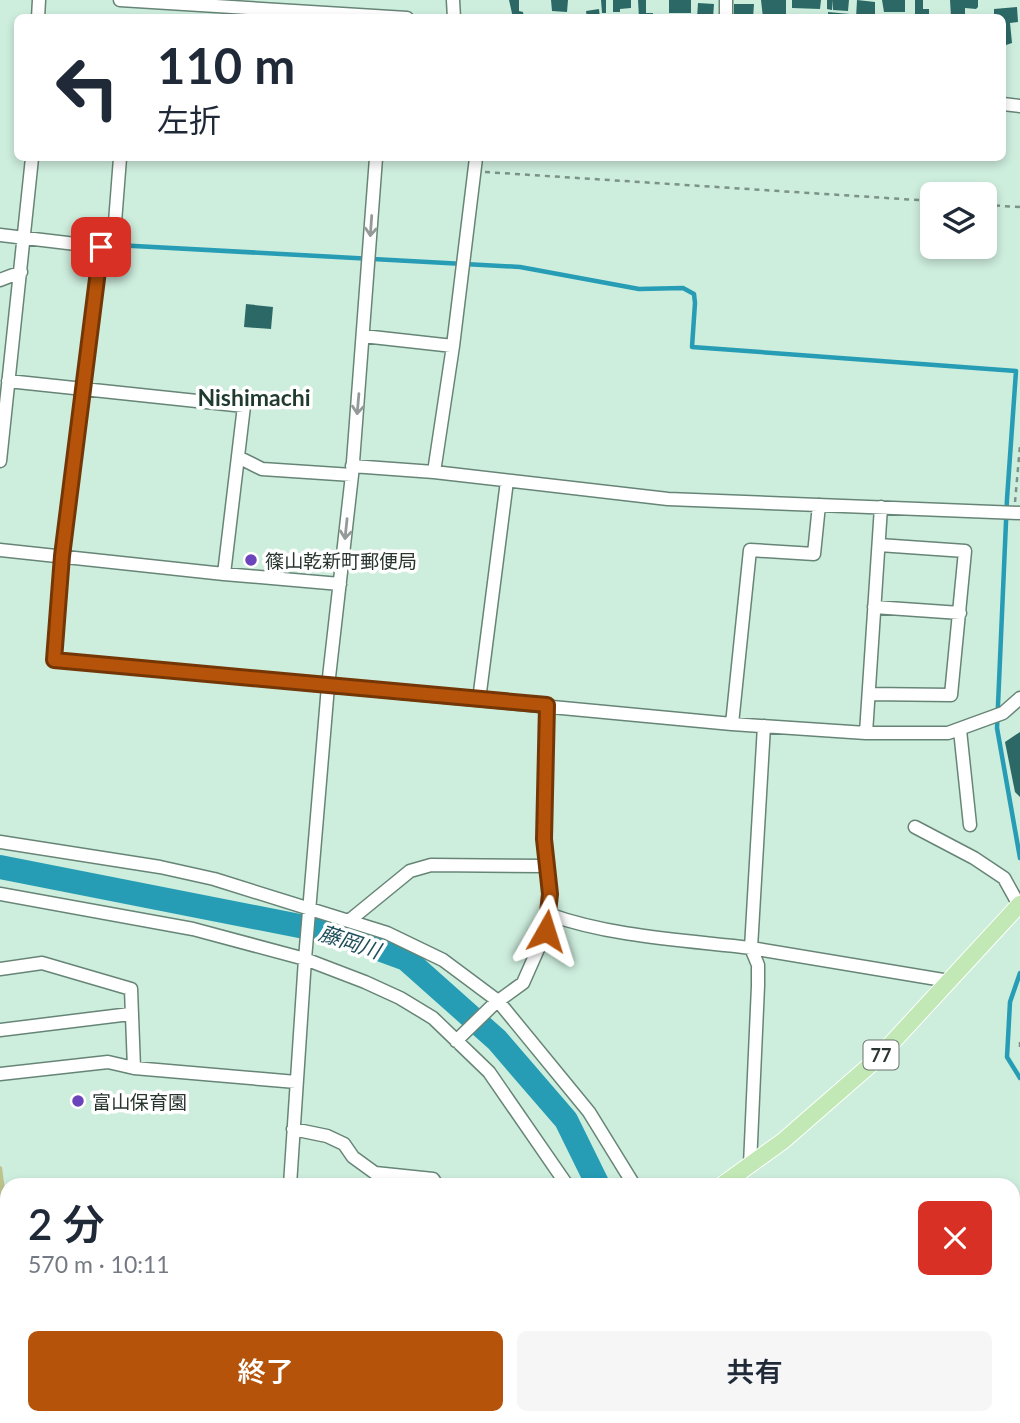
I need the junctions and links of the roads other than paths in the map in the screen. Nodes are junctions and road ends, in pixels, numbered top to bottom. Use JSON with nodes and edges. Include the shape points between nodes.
{"nodes":[{"id":1,"x":120,"y":0,"type":"edge"},
{"id":2,"x":271,"y":9,"type":"edge"},
{"id":3,"x":347,"y":14,"type":"edge"},
{"id":4,"x":32,"y":161,"type":"edge"},
{"id":5,"x":120,"y":161,"type":"edge"},
{"id":6,"x":376,"y":161,"type":"edge"},
{"id":7,"x":476,"y":161,"type":"edge"},
{"id":8,"x":0,"y":235,"type":"edge"},
{"id":9,"x":24,"y":239,"type":"junction"},
{"id":10,"x":101,"y":247,"type":"junction"},
{"id":11,"x":21,"y":272,"type":"junction"},
{"id":12,"x":0,"y":280,"type":"edge"},
{"id":13,"x":363,"y":336,"type":"junction"},
{"id":14,"x":453,"y":346,"type":"junction"},
{"id":15,"x":8,"y":381,"type":"junction"},
{"id":16,"x":83,"y":390,"type":"junction"},
{"id":17,"x":239,"y":457,"type":"junction"},
{"id":18,"x":0,"y":461,"type":"edge"},
{"id":19,"x":352,"y":470,"type":"junction"},
{"id":20,"x":434,"y":472,"type":"junction"},
{"id":21,"x":507,"y":481,"type":"junction"},
{"id":22,"x":819,"y":505,"type":"junction"},
{"id":23,"x":881,"y":507,"type":"junction"},
{"id":24,"x":1017,"y":513,"type":"edge"},
{"id":25,"x":878,"y":545,"type":"junction"},
{"id":26,"x":0,"y":550,"type":"edge"},
{"id":27,"x":62,"y":556,"type":"junction"},
{"id":28,"x":224,"y":575,"type":"junction"},
{"id":29,"x":340,"y":584,"type":"junction"},
{"id":30,"x":874,"y":607,"type":"junction"},
{"id":31,"x":960,"y":613,"type":"junction"},
{"id":32,"x":328,"y":686,"type":"junction"},
{"id":33,"x":869,"y":694,"type":"junction"},
{"id":34,"x":1020,"y":698,"type":"edge"},
{"id":35,"x":479,"y":700,"type":"junction"},
{"id":36,"x":547,"y":705,"type":"junction"},
{"id":37,"x":732,"y":724,"type":"junction"},
{"id":38,"x":764,"y":726,"type":"junction"},
{"id":39,"x":960,"y":730,"type":"junction"},
{"id":40,"x":866,"y":733,"type":"junction"},
{"id":41,"x":970,"y":825,"type":"dead end"},
{"id":42,"x":915,"y":827,"type":"dead end"},
{"id":43,"x":0,"y":842,"type":"edge"},
{"id":44,"x":547,"y":866,"type":"junction"},
{"id":45,"x":0,"y":894,"type":"edge"},
{"id":46,"x":1020,"y":905,"type":"edge"},
{"id":47,"x":310,"y":909,"type":"junction"},
{"id":48,"x":548,"y":914,"type":"junction"},
{"id":49,"x":350,"y":920,"type":"junction"},
{"id":50,"x":751,"y":948,"type":"junction"},
{"id":51,"x":306,"y":954,"type":"junction"},
{"id":52,"x":0,"y":970,"type":"edge"},
{"id":53,"x":948,"y":981,"type":"junction"},
{"id":54,"x":496,"y":1002,"type":"junction"},
{"id":55,"x":130,"y":1014,"type":"junction"},
{"id":56,"x":0,"y":1030,"type":"edge"},
{"id":57,"x":458,"y":1039,"type":"junction"},
{"id":58,"x":134,"y":1068,"type":"junction"},
{"id":59,"x":0,"y":1074,"type":"edge"},
{"id":60,"x":296,"y":1082,"type":"junction"},
{"id":61,"x":293,"y":1129,"type":"junction"},
{"id":62,"x":750,"y":1165,"type":"junction"},
{"id":63,"x":290,"y":1178,"type":"edge"},
{"id":64,"x":425,"y":1178,"type":"edge"},
{"id":65,"x":562,"y":1178,"type":"edge"},
{"id":66,"x":631,"y":1178,"type":"edge"},
{"id":67,"x":732,"y":1178,"type":"edge"}],
"edges":[{"from":1,"to":2,"type":"street"},
{"from":2,"to":3,"type":"street"},
{"from":4,"to":9,"type":"street"},
{"from":5,"to":10,"type":"street","via":[[113,248]]},
{"from":6,"to":13,"type":"street","one_way":true},
{"from":7,"to":14,"type":"street"},
{"from":8,"to":9,"type":"street"},
{"from":9,"to":10,"type":"street"},
{"from":9,"to":11,"type":"street"},
{"from":10,"to":16,"type":"street"},
{"from":11,"to":12,"type":"street"},
{"from":11,"to":15,"type":"street"},
{"from":13,"to":14,"type":"street"},
{"from":13,"to":19,"type":"street","one_way":true},
{"from":14,"to":20,"type":"street"},
{"from":15,"to":16,"type":"street"},
{"from":15,"to":18,"type":"street"},
{"from":16,"to":17,"type":"street","via":[[244,406]]},
{"from":16,"to":27,"type":"street"},
{"from":17,"to":19,"type":"street","via":[[262,469]]},
{"from":17,"to":28,"type":"street"},
{"from":19,"to":20,"type":"street"},
{"from":19,"to":29,"type":"street","one_way":true},
{"from":20,"to":21,"type":"street"},
{"from":21,"to":22,"type":"street","via":[[668,499]]},
{"from":21,"to":35,"type":"street"},
{"from":22,"to":23,"type":"street"},
{"from":22,"to":37,"type":"street","via":[[814,554],[750,550]]},
{"from":23,"to":24,"type":"street"},
{"from":23,"to":25,"type":"street"},
{"from":25,"to":30,"type":"street"},
{"from":25,"to":31,"type":"street","via":[[965,551]]},
{"from":26,"to":27,"type":"street"},
{"from":27,"to":28,"type":"street"},
{"from":27,"to":32,"type":"street","via":[[54,660]]},
{"from":28,"to":29,"type":"street"},
{"from":29,"to":32,"type":"street"},
{"from":30,"to":31,"type":"street"},
{"from":30,"to":33,"type":"street"},
{"from":31,"to":33,"type":"street","via":[[951,695]]},
{"from":32,"to":35,"type":"street"},
{"from":32,"to":47,"type":"street"},
{"from":33,"to":40,"type":"street"},
{"from":34,"to":39,"type":"street","via":[[1003,713]]},
{"from":35,"to":36,"type":"street"},
{"from":36,"to":37,"type":"street"},
{"from":36,"to":44,"type":"street"},
{"from":37,"to":38,"type":"street"},
{"from":38,"to":40,"type":"street"},
{"from":38,"to":50,"type":"street"},
{"from":39,"to":40,"type":"street"},
{"from":39,"to":41,"type":"street"},
{"from":42,"to":46,"type":"street","via":[[1004,878]]},
{"from":43,"to":47,"type":"street","via":[[214,878]]},
{"from":44,"to":48,"type":"street"},
{"from":44,"to":49,"type":"street","via":[[431,865],[410,871]]},
{"from":45,"to":51,"type":"street"},
{"from":46,"to":53,"type":"main road","number":"77"},
{"from":47,"to":49,"type":"street"},
{"from":47,"to":51,"type":"street"},
{"from":48,"to":50,"type":"street","via":[[650,936]]},
{"from":48,"to":54,"type":"street","via":[[540,948],[523,983]]},
{"from":49,"to":54,"type":"street","via":[[443,960]]},
{"from":50,"to":53,"type":"street"},
{"from":50,"to":62,"type":"street","via":[[758,965],[758,986]]},
{"from":51,"to":57,"type":"street","via":[[400,998]]},
{"from":51,"to":60,"type":"street"},
{"from":52,"to":55,"type":"street","via":[[42,963],[131,989]]},
{"from":53,"to":62,"type":"main road","number":"77","via":[[877,1059]]},
{"from":54,"to":57,"type":"street"},
{"from":54,"to":66,"type":"street","via":[[589,1112]]},
{"from":55,"to":56,"type":"street"},
{"from":55,"to":58,"type":"street"},
{"from":57,"to":65,"type":"street","via":[[489,1072]]},
{"from":58,"to":59,"type":"street","via":[[108,1062]]},
{"from":58,"to":60,"type":"street"},
{"from":60,"to":61,"type":"street"},
{"from":61,"to":63,"type":"street"},
{"from":61,"to":64,"type":"street","via":[[344,1144],[353,1157],[375,1172]]},
{"from":62,"to":67,"type":"main road","number":"77"}]}
